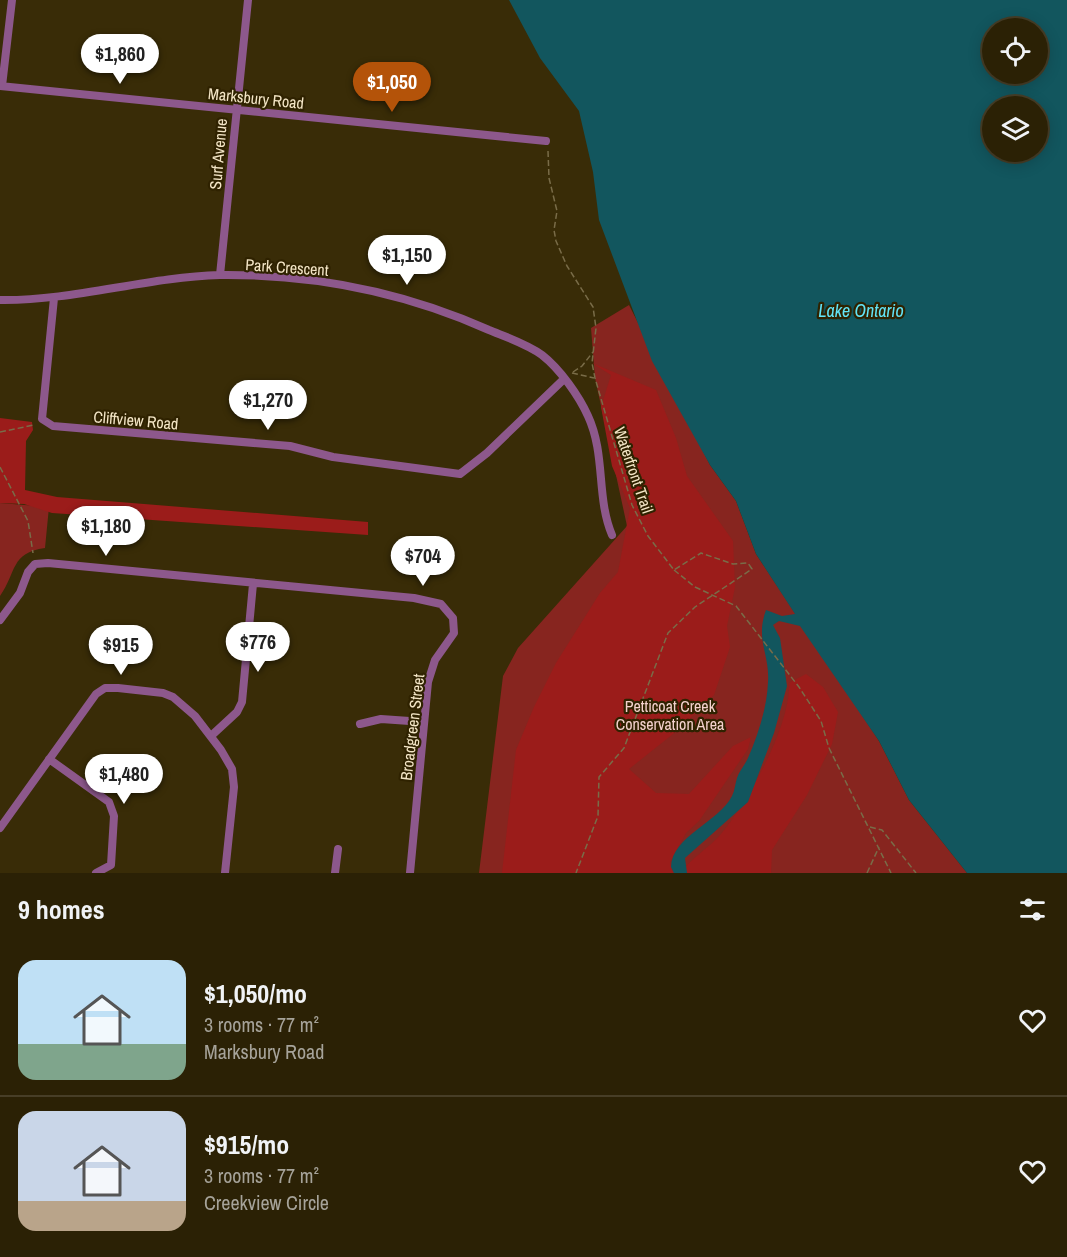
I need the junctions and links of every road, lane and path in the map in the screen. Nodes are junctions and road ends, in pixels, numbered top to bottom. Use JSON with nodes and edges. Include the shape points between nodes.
{"nodes":[{"id":1,"x":12,"y":0,"type":"edge"},
{"id":2,"x":248,"y":0,"type":"edge"},
{"id":3,"x":1,"y":86,"type":"edge"},
{"id":4,"x":236,"y":109,"type":"junction"},
{"id":5,"x":546,"y":141,"type":"joint"},
{"id":6,"x":220,"y":275,"type":"junction"},
{"id":7,"x":54,"y":298,"type":"junction"},
{"id":8,"x":0,"y":300,"type":"edge"},
{"id":9,"x":593,"y":352,"type":"junction"},
{"id":10,"x":572,"y":373,"type":"junction"},
{"id":11,"x":595,"y":378,"type":"junction"},
{"id":12,"x":564,"y":379,"type":"junction"},
{"id":13,"x":42,"y":419,"type":"junction"},
{"id":14,"x":0,"y":432,"type":"edge"},
{"id":15,"x":0,"y":467,"type":"edge"},
{"id":16,"x":612,"y":535,"type":"dead end"},
{"id":17,"x":33,"y":553,"type":"dead end"},
{"id":18,"x":674,"y":570,"type":"junction"},
{"id":19,"x":253,"y":584,"type":"junction"},
{"id":20,"x":0,"y":620,"type":"edge"},
{"id":21,"x":424,"y":722,"type":"junction"},
{"id":22,"x":360,"y":724,"type":"dead end"},
{"id":23,"x":211,"y":736,"type":"junction"},
{"id":24,"x":49,"y":759,"type":"junction"},
{"id":25,"x":870,"y":827,"type":"junction"},
{"id":26,"x":0,"y":828,"type":"edge"},
{"id":27,"x":879,"y":847,"type":"junction"},
{"id":28,"x":338,"y":849,"type":"dead end"},
{"id":29,"x":96,"y":873,"type":"edge"},
{"id":30,"x":225,"y":873,"type":"edge"},
{"id":31,"x":335,"y":873,"type":"edge"},
{"id":32,"x":410,"y":873,"type":"edge"},
{"id":33,"x":576,"y":873,"type":"edge"},
{"id":34,"x":867,"y":873,"type":"edge"},
{"id":35,"x":891,"y":873,"type":"edge"},
{"id":36,"x":916,"y":873,"type":"edge"}],
"edges":[{"from":1,"to":3,"type":"street"},
{"from":2,"to":4,"type":"street","name":"Surf Avenue"},
{"from":3,"to":4,"type":"street","name":"Marksbury Road"},
{"from":4,"to":5,"type":"street","name":"Marksbury Road"},
{"from":4,"to":6,"type":"street","name":"Surf Avenue"},
{"from":5,"to":9,"type":"path","name":"Waterfront Trail","via":[[557,212],[556,241],[593,307]]},
{"from":6,"to":7,"type":"street","name":"Park Crescent"},
{"from":6,"to":12,"type":"street","name":"Park Crescent","via":[[315,280],[421,303],[542,356]]},
{"from":7,"to":8,"type":"street","name":"Park Crescent"},
{"from":7,"to":13,"type":"street"},
{"from":9,"to":10,"type":"path"},
{"from":9,"to":11,"type":"path","name":"Waterfront Trail"},
{"from":10,"to":11,"type":"path"},
{"from":10,"to":12,"type":"path"},
{"from":11,"to":18,"type":"path","name":"Waterfront Trail","via":[[632,505],[648,536]]},
{"from":12,"to":13,"type":"street","name":"Cliffview Road","via":[[488,453],[460,474],[333,457],[290,446],[53,426]]},
{"from":12,"to":16,"type":"street","name":"Park Crescent","via":[[588,416],[600,454],[605,518]]},
{"from":13,"to":14,"type":"path","via":[[37,424]]},
{"from":15,"to":17,"type":"path","via":[[28,522]]},
{"from":18,"to":25,"type":"path","name":"Waterfront Trail","bridge":true,"via":[[694,587],[736,606],[799,687],[821,721],[829,748]]},
{"from":18,"to":33,"type":"path","via":[[701,554],[733,564],[748,563],[752,569],[695,607],[668,633],[624,748],[599,777],[598,816]]},
{"from":19,"to":20,"type":"street","name":"Broadgreen Street","via":[[35,564]]},
{"from":19,"to":21,"type":"street","name":"Broadgreen Street","via":[[414,598],[441,604],[453,618],[454,633],[435,660],[428,682]]},
{"from":19,"to":23,"type":"street","via":[[242,702],[237,712]]},
{"from":21,"to":22,"type":"street","via":[[381,719]]},
{"from":21,"to":32,"type":"street","name":"Broadgreen Street"},
{"from":23,"to":24,"type":"street","via":[[173,697],[105,688],[96,694]]},
{"from":23,"to":30,"type":"street","via":[[232,769],[234,787]]},
{"from":24,"to":26,"type":"street"},
{"from":24,"to":29,"type":"street","via":[[109,801],[114,816],[111,865]]},
{"from":25,"to":27,"type":"path","name":"Waterfront Trail"},
{"from":25,"to":36,"type":"path","via":[[882,830]]},
{"from":27,"to":34,"type":"path"},
{"from":27,"to":35,"type":"path","name":"Waterfront Trail"},
{"from":28,"to":31,"type":"street"}]}
